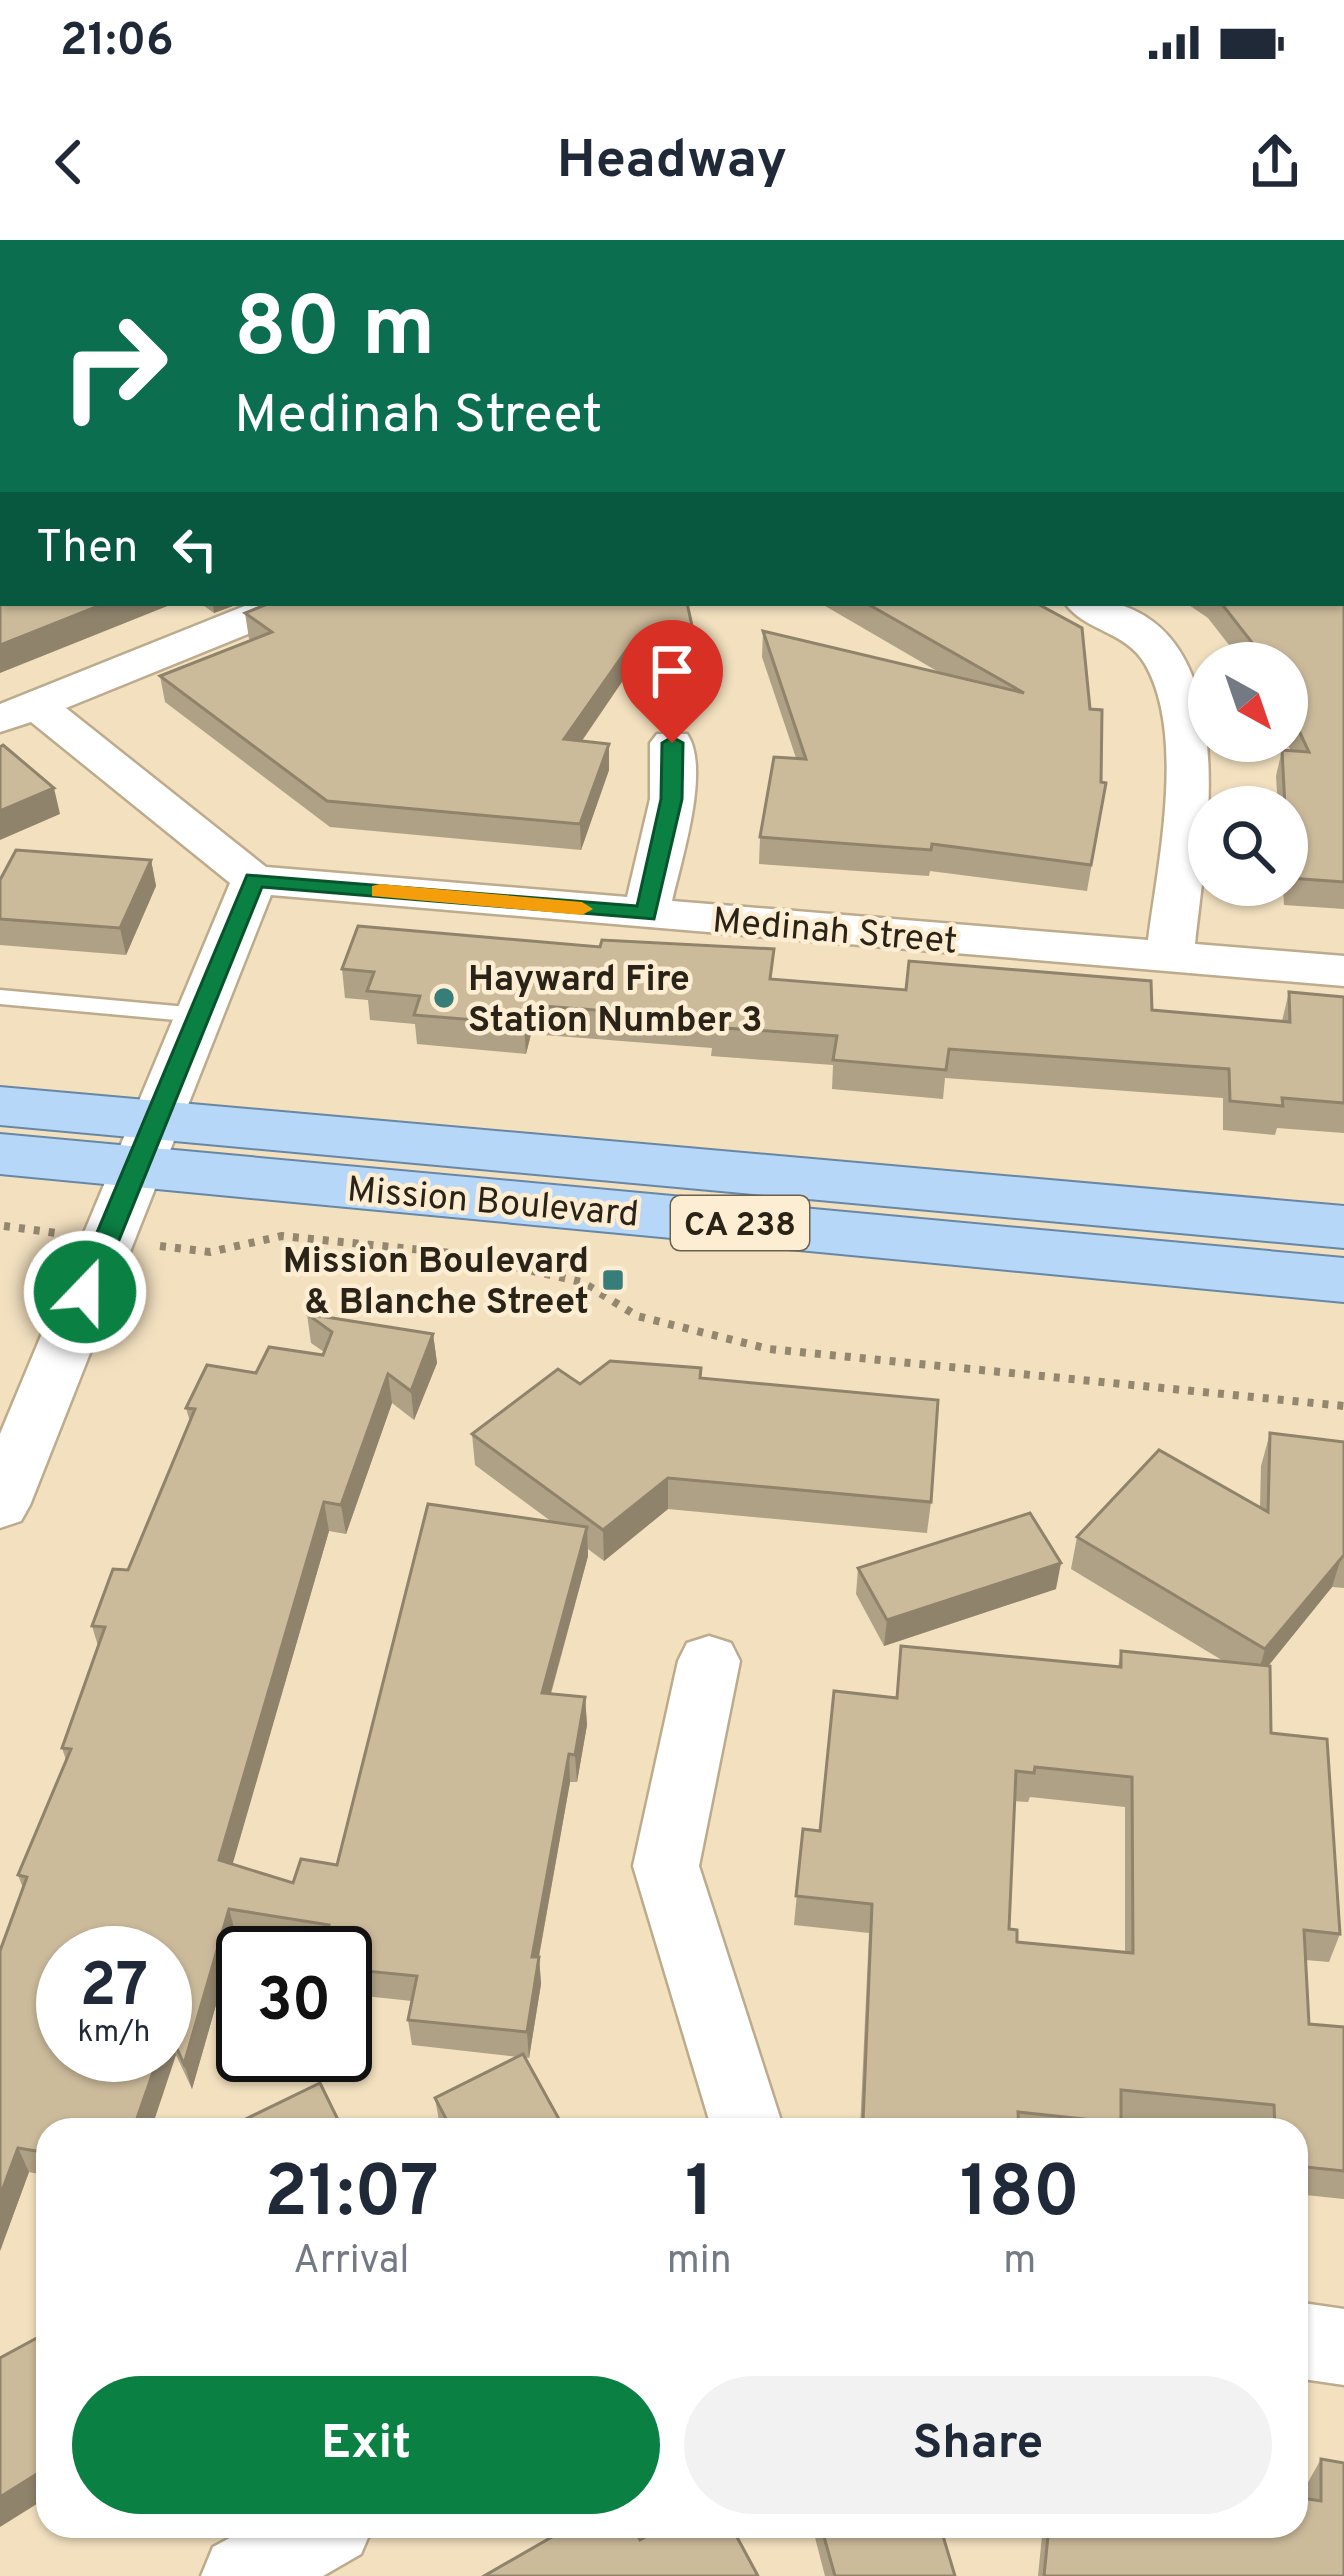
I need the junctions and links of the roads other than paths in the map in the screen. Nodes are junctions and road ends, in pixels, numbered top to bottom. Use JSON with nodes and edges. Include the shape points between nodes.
{"nodes":[{"id":1,"x":280,"y":606,"type":"edge"},
{"id":2,"x":1091,"y":606,"type":"edge"},
{"id":3,"x":17,"y":711,"type":"edge"},
{"id":4,"x":672,"y":743,"type":"dead end"},
{"id":5,"x":254,"y":880,"type":"junction"},
{"id":6,"x":646,"y":914,"type":"junction"},
{"id":7,"x":1170,"y":956,"type":"junction"},
{"id":8,"x":1344,"y":970,"type":"edge"},
{"id":9,"x":0,"y":997,"type":"edge"},
{"id":10,"x":198,"y":1015,"type":"junction"},
{"id":11,"x":0,"y":1106,"type":"edge"},
{"id":12,"x":145,"y":1143,"type":"junction"},
{"id":13,"x":0,"y":1154,"type":"edge"},
{"id":14,"x":1344,"y":1227,"type":"edge"},
{"id":15,"x":1344,"y":1280,"type":"edge"},
{"id":16,"x":0,"y":1505,"type":"edge"},
{"id":17,"x":709,"y":1661,"type":"dead end"},
{"id":18,"x":744,"y":2118,"type":"edge"},
{"id":19,"x":1308,"y":2342,"type":"edge"},
{"id":20,"x":1344,"y":2347,"type":"edge"},
{"id":21,"x":311,"y":2538,"type":"edge"},
{"id":22,"x":242,"y":2576,"type":"edge"}],
"edges":[{"from":1,"to":3,"type":"street"},
{"from":2,"to":7,"type":"street","via":[[1145,635],[1181,694],[1189,750]]},
{"from":3,"to":5,"type":"street"},
{"from":4,"to":6,"type":"street","via":[[672,799]]},
{"from":5,"to":6,"type":"street","name":"Medinah Street"},
{"from":5,"to":10,"type":"street"},
{"from":6,"to":7,"type":"street","name":"Medinah Street"},
{"from":7,"to":8,"type":"street","name":"Medinah Street"},
{"from":9,"to":10,"type":"lane"},
{"from":10,"to":12,"type":"street"},
{"from":11,"to":12,"type":"main road","name":"Mission Boulevard","number":"CA 238"},
{"from":12,"to":13,"type":"main road","name":"Mission Boulevard","number":"CA 238"},
{"from":12,"to":14,"type":"main road","name":"Mission Boulevard","number":"CA 238"},
{"from":12,"to":15,"type":"main road","name":"Mission Boulevard","number":"CA 238"},
{"from":12,"to":16,"type":"street"},
{"from":17,"to":18,"type":"street","via":[[666,1866]]},
{"from":19,"to":20,"type":"street"},
{"from":21,"to":22,"type":"street"}]}
